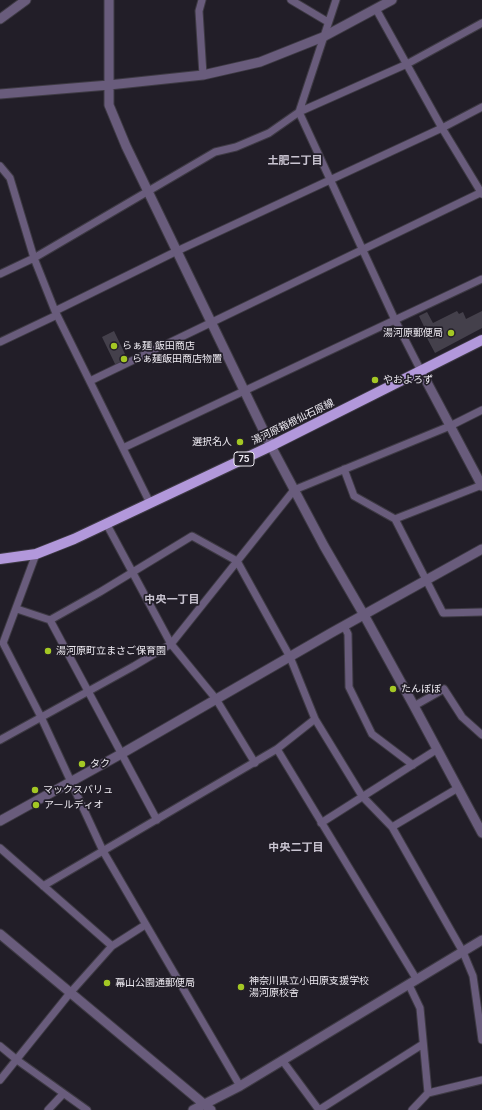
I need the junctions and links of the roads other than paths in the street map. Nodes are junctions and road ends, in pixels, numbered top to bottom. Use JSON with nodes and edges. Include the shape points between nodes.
{"nodes":[{"id":1,"x":26,"y":0,"type":"edge"},
{"id":2,"x":109,"y":0,"type":"edge"},
{"id":3,"x":202,"y":0,"type":"edge"},
{"id":4,"x":291,"y":0,"type":"edge"},
{"id":5,"x":336,"y":0,"type":"edge"},
{"id":6,"x":392,"y":0,"type":"edge"},
{"id":7,"x":376,"y":9,"type":"junction"},
{"id":8,"x":0,"y":19,"type":"edge"},
{"id":9,"x":328,"y":22,"type":"junction"},
{"id":10,"x":482,"y":23,"type":"edge"},
{"id":11,"x":323,"y":37,"type":"junction"},
{"id":12,"x":407,"y":64,"type":"junction"},
{"id":13,"x":203,"y":75,"type":"junction"},
{"id":14,"x":109,"y":85,"type":"junction"},
{"id":15,"x":0,"y":94,"type":"edge"},
{"id":16,"x":482,"y":107,"type":"edge"},
{"id":17,"x":299,"y":112,"type":"junction"},
{"id":18,"x":442,"y":128,"type":"junction"},
{"id":19,"x":0,"y":166,"type":"edge"},
{"id":20,"x":330,"y":180,"type":"junction"},
{"id":21,"x":148,"y":191,"type":"junction"},
{"id":22,"x":482,"y":193,"type":"edge"},
{"id":23,"x":362,"y":249,"type":"junction"},
{"id":24,"x":177,"y":251,"type":"junction"},
{"id":25,"x":34,"y":258,"type":"junction"},
{"id":26,"x":0,"y":274,"type":"edge"},
{"id":27,"x":482,"y":279,"type":"edge"},
{"id":28,"x":56,"y":313,"type":"junction"},
{"id":29,"x":395,"y":320,"type":"junction"},
{"id":30,"x":211,"y":322,"type":"junction"},
{"id":31,"x":482,"y":340,"type":"edge"},
{"id":32,"x":0,"y":342,"type":"edge"},
{"id":33,"x":421,"y":371,"type":"junction"},
{"id":34,"x":90,"y":381,"type":"junction"},
{"id":35,"x":244,"y":392,"type":"junction"},
{"id":36,"x":482,"y":410,"type":"edge"},
{"id":37,"x":450,"y":426,"type":"junction"},
{"id":38,"x":271,"y":446,"type":"junction"},
{"id":39,"x":123,"y":448,"type":"junction"},
{"id":40,"x":344,"y":469,"type":"junction"},
{"id":41,"x":482,"y":486,"type":"edge"},
{"id":42,"x":294,"y":490,"type":"junction"},
{"id":43,"x":150,"y":503,"type":"junction"},
{"id":44,"x":394,"y":519,"type":"junction"},
{"id":45,"x":106,"y":524,"type":"junction"},
{"id":46,"x":482,"y":549,"type":"edge"},
{"id":47,"x":36,"y":554,"type":"junction"},
{"id":48,"x":0,"y":559,"type":"edge"},
{"id":49,"x":237,"y":561,"type":"junction"},
{"id":50,"x":132,"y":572,"type":"junction"},
{"id":51,"x":426,"y":580,"type":"junction"},
{"id":52,"x":17,"y":609,"type":"junction"},
{"id":53,"x":482,"y":612,"type":"edge"},
{"id":54,"x":364,"y":615,"type":"junction"},
{"id":55,"x":50,"y":620,"type":"junction"},
{"id":56,"x":344,"y":626,"type":"junction"},
{"id":57,"x":171,"y":644,"type":"junction"},
{"id":58,"x":290,"y":657,"type":"junction"},
{"id":59,"x":88,"y":691,"type":"junction"},
{"id":60,"x":216,"y":699,"type":"junction"},
{"id":61,"x":414,"y":706,"type":"junction"},
{"id":62,"x":41,"y":717,"type":"junction"},
{"id":63,"x":316,"y":719,"type":"junction"},
{"id":64,"x":482,"y":735,"type":"edge"},
{"id":65,"x":0,"y":740,"type":"edge"},
{"id":66,"x":277,"y":749,"type":"junction"},
{"id":67,"x":436,"y":750,"type":"junction"},
{"id":68,"x":121,"y":754,"type":"junction"},
{"id":69,"x":255,"y":763,"type":"junction"},
{"id":70,"x":413,"y":765,"type":"junction"},
{"id":71,"x":70,"y":782,"type":"junction"},
{"id":72,"x":458,"y":788,"type":"junction"},
{"id":73,"x":362,"y":796,"type":"junction"},
{"id":74,"x":157,"y":820,"type":"junction"},
{"id":75,"x":0,"y":821,"type":"edge"},
{"id":76,"x":321,"y":823,"type":"junction"},
{"id":77,"x":392,"y":827,"type":"junction"},
{"id":78,"x":482,"y":833,"type":"edge"},
{"id":79,"x":0,"y":848,"type":"edge"},
{"id":80,"x":102,"y":851,"type":"junction"},
{"id":81,"x":43,"y":886,"type":"junction"},
{"id":82,"x":145,"y":925,"type":"junction"},
{"id":83,"x":0,"y":934,"type":"edge"},
{"id":84,"x":482,"y":940,"type":"edge"},
{"id":85,"x":112,"y":946,"type":"junction"},
{"id":86,"x":463,"y":952,"type":"junction"},
{"id":87,"x":413,"y":982,"type":"junction"},
{"id":88,"x":70,"y":993,"type":"junction"},
{"id":89,"x":482,"y":1040,"type":"edge"},
{"id":90,"x":423,"y":1044,"type":"junction"},
{"id":91,"x":0,"y":1046,"type":"edge"},
{"id":92,"x":17,"y":1060,"type":"junction"},
{"id":93,"x":282,"y":1060,"type":"junction"},
{"id":94,"x":0,"y":1080,"type":"edge"},
{"id":95,"x":482,"y":1080,"type":"edge"},
{"id":96,"x":240,"y":1086,"type":"junction"},
{"id":97,"x":428,"y":1093,"type":"junction"},
{"id":98,"x":63,"y":1094,"type":"junction"},
{"id":99,"x":208,"y":1107,"type":"edge"},
{"id":100,"x":48,"y":1110,"type":"edge"},
{"id":101,"x":87,"y":1110,"type":"edge"},
{"id":102,"x":193,"y":1110,"type":"edge"},
{"id":103,"x":319,"y":1110,"type":"edge"},
{"id":104,"x":412,"y":1110,"type":"edge"}],
"edges":[{"from":1,"to":8,"type":"street"},
{"from":2,"to":14,"type":"street"},
{"from":3,"to":13,"type":"street","via":[[199,11]]},
{"from":4,"to":9,"type":"street"},
{"from":5,"to":9,"type":"street"},
{"from":6,"to":7,"type":"street"},
{"from":7,"to":11,"type":"street"},
{"from":7,"to":12,"type":"street"},
{"from":9,"to":11,"type":"street"},
{"from":10,"to":12,"type":"street"},
{"from":11,"to":13,"type":"street","via":[[260,62]]},
{"from":11,"to":17,"type":"street"},
{"from":12,"to":17,"type":"street"},
{"from":12,"to":18,"type":"street"},
{"from":13,"to":14,"type":"street"},
{"from":14,"to":15,"type":"street"},
{"from":14,"to":21,"type":"street","via":[[109,105]]},
{"from":16,"to":18,"type":"street"},
{"from":17,"to":20,"type":"street"},
{"from":17,"to":21,"type":"street","via":[[269,132],[236,147],[215,152]]},
{"from":18,"to":20,"type":"street"},
{"from":18,"to":22,"type":"street"},
{"from":19,"to":25,"type":"street","via":[[10,178]]},
{"from":20,"to":23,"type":"street"},
{"from":20,"to":24,"type":"street"},
{"from":21,"to":24,"type":"street"},
{"from":21,"to":25,"type":"street"},
{"from":22,"to":23,"type":"street"},
{"from":23,"to":29,"type":"street"},
{"from":23,"to":30,"type":"street"},
{"from":24,"to":28,"type":"street"},
{"from":24,"to":30,"type":"street"},
{"from":25,"to":26,"type":"street"},
{"from":25,"to":28,"type":"street"},
{"from":27,"to":29,"type":"street"},
{"from":28,"to":32,"type":"street"},
{"from":28,"to":34,"type":"street"},
{"from":29,"to":33,"type":"street"},
{"from":29,"to":35,"type":"street"},
{"from":30,"to":34,"type":"street"},
{"from":30,"to":35,"type":"street"},
{"from":31,"to":33,"type":"main road","name":"湯河原箱根仙石原線","number":"75"},
{"from":33,"to":37,"type":"street"},
{"from":33,"to":38,"type":"main road","name":"湯河原箱根仙石原線","number":"75"},
{"from":34,"to":39,"type":"street"},
{"from":35,"to":38,"type":"street"},
{"from":35,"to":39,"type":"street"},
{"from":36,"to":37,"type":"street"},
{"from":37,"to":40,"type":"street"},
{"from":37,"to":41,"type":"street"},
{"from":38,"to":42,"type":"street"},
{"from":38,"to":43,"type":"main road","name":"湯河原箱根仙石原線","number":"75"},
{"from":39,"to":43,"type":"street"},
{"from":40,"to":42,"type":"street"},
{"from":40,"to":44,"type":"street","via":[[354,496]]},
{"from":41,"to":44,"type":"street"},
{"from":42,"to":49,"type":"street"},
{"from":42,"to":54,"type":"street"},
{"from":43,"to":45,"type":"main road","name":"湯河原箱根仙石原線","number":"75"},
{"from":44,"to":51,"type":"street"},
{"from":45,"to":47,"type":"main road","name":"湯河原箱根仙石原線","number":"75"},
{"from":45,"to":50,"type":"street"},
{"from":46,"to":51,"type":"street"},
{"from":47,"to":48,"type":"main road","name":"湯河原箱根仙石原線","number":"75"},
{"from":47,"to":52,"type":"street"},
{"from":49,"to":50,"type":"street","via":[[192,536]]},
{"from":49,"to":57,"type":"street"},
{"from":49,"to":58,"type":"street"},
{"from":50,"to":55,"type":"street"},
{"from":50,"to":57,"type":"street"},
{"from":51,"to":53,"type":"street","via":[[443,612]]},
{"from":51,"to":54,"type":"street"},
{"from":52,"to":55,"type":"street"},
{"from":52,"to":62,"type":"street","via":[[3,643]]},
{"from":54,"to":56,"type":"street"},
{"from":54,"to":61,"type":"street"},
{"from":55,"to":59,"type":"street"},
{"from":56,"to":58,"type":"street"},
{"from":56,"to":70,"type":"street","via":[[348,634],[349,687],[372,734]]},
{"from":57,"to":59,"type":"street"},
{"from":57,"to":60,"type":"street"},
{"from":58,"to":60,"type":"street"},
{"from":58,"to":63,"type":"street"},
{"from":59,"to":62,"type":"street"},
{"from":59,"to":68,"type":"street"},
{"from":60,"to":68,"type":"street"},
{"from":60,"to":69,"type":"street"},
{"from":61,"to":64,"type":"street","via":[[444,689],[462,717]]},
{"from":61,"to":67,"type":"street"},
{"from":62,"to":65,"type":"street"},
{"from":62,"to":71,"type":"street"},
{"from":63,"to":66,"type":"street"},
{"from":63,"to":73,"type":"street"},
{"from":66,"to":69,"type":"street"},
{"from":66,"to":76,"type":"street"},
{"from":67,"to":70,"type":"street"},
{"from":67,"to":72,"type":"street"},
{"from":68,"to":71,"type":"street"},
{"from":68,"to":74,"type":"street"},
{"from":69,"to":74,"type":"street"},
{"from":70,"to":73,"type":"street"},
{"from":71,"to":75,"type":"street"},
{"from":71,"to":80,"type":"street"},
{"from":72,"to":77,"type":"street"},
{"from":72,"to":78,"type":"street"},
{"from":73,"to":76,"type":"street"},
{"from":73,"to":77,"type":"street"},
{"from":74,"to":80,"type":"street"},
{"from":76,"to":87,"type":"street"},
{"from":77,"to":86,"type":"street"},
{"from":79,"to":81,"type":"street"},
{"from":80,"to":81,"type":"street"},
{"from":80,"to":82,"type":"street"},
{"from":81,"to":85,"type":"street"},
{"from":82,"to":85,"type":"street"},
{"from":82,"to":96,"type":"street"},
{"from":83,"to":88,"type":"street"},
{"from":84,"to":86,"type":"street"},
{"from":85,"to":88,"type":"street"},
{"from":86,"to":87,"type":"street"},
{"from":86,"to":89,"type":"street","via":[[473,976]]},
{"from":87,"to":90,"type":"street","via":[[420,1008]]},
{"from":87,"to":93,"type":"street"},
{"from":88,"to":92,"type":"street"},
{"from":88,"to":99,"type":"street"},
{"from":90,"to":97,"type":"street"},
{"from":90,"to":103,"type":"street"},
{"from":91,"to":92,"type":"street"},
{"from":92,"to":94,"type":"street"},
{"from":92,"to":98,"type":"street"},
{"from":93,"to":96,"type":"street"},
{"from":93,"to":103,"type":"street"},
{"from":95,"to":97,"type":"street"},
{"from":96,"to":99,"type":"street"},
{"from":97,"to":104,"type":"street"},
{"from":98,"to":100,"type":"street"},
{"from":98,"to":101,"type":"street"},
{"from":99,"to":102,"type":"street"}]}
